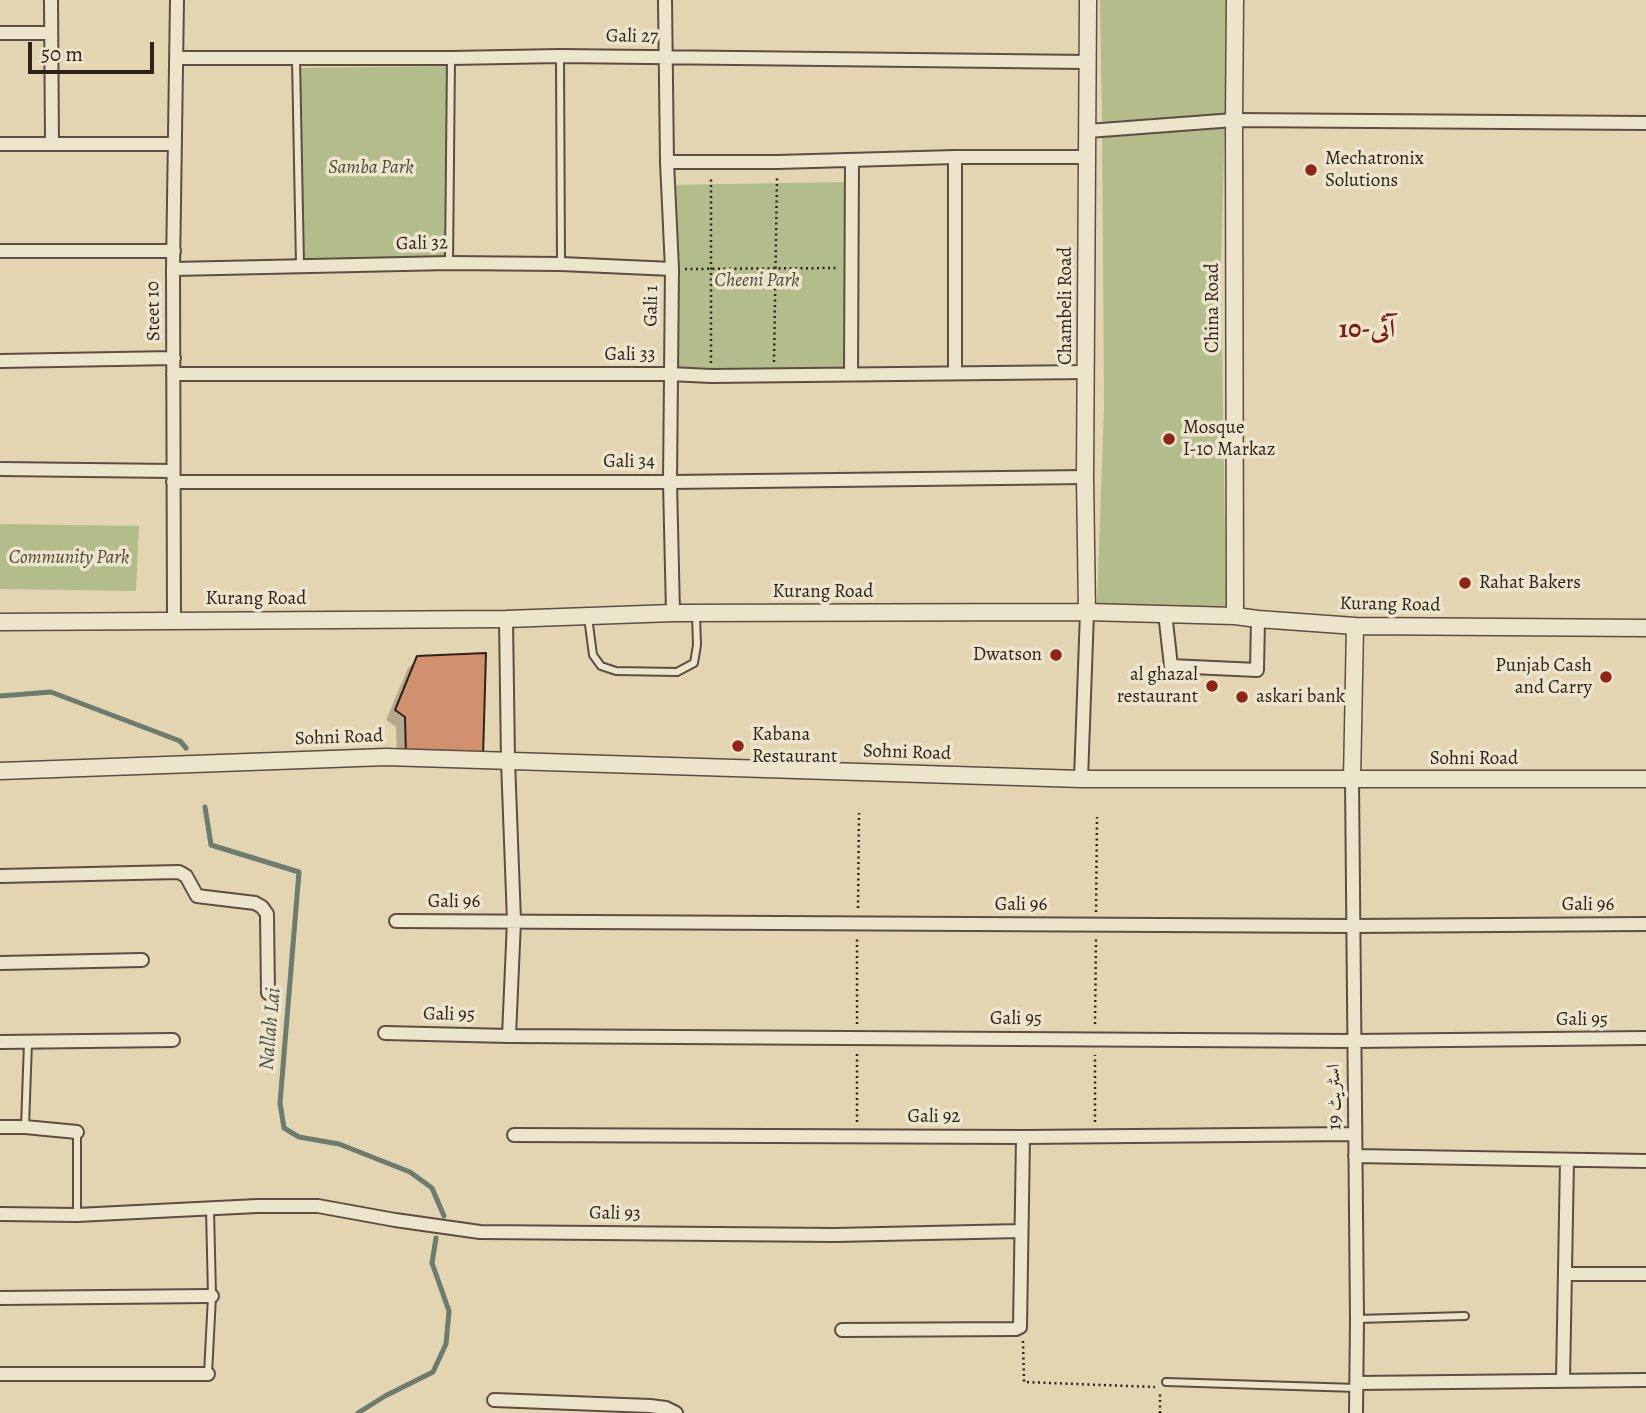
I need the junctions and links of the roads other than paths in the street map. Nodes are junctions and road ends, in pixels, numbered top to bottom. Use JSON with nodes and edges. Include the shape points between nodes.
{"nodes":[{"id":1,"x":51,"y":0,"type":"edge"},
{"id":2,"x":177,"y":0,"type":"edge"},
{"id":3,"x":665,"y":0,"type":"edge"},
{"id":4,"x":1088,"y":0,"type":"edge"},
{"id":5,"x":1235,"y":0,"type":"edge"},
{"id":6,"x":0,"y":33,"type":"edge"},
{"id":7,"x":51,"y":33,"type":"junction"},
{"id":8,"x":560,"y":56,"type":"junction"},
{"id":9,"x":296,"y":57,"type":"junction"},
{"id":10,"x":665,"y":57,"type":"junction"},
{"id":11,"x":176,"y":58,"type":"junction"},
{"id":12,"x":451,"y":58,"type":"junction"},
{"id":13,"x":1088,"y":62,"type":"junction"},
{"id":14,"x":1234,"y":120,"type":"junction"},
{"id":15,"x":1646,"y":123,"type":"edge"},
{"id":16,"x":1088,"y":131,"type":"junction"},
{"id":17,"x":0,"y":144,"type":"edge"},
{"id":18,"x":51,"y":144,"type":"junction"},
{"id":19,"x":174,"y":144,"type":"junction"},
{"id":20,"x":955,"y":157,"type":"junction"},
{"id":21,"x":1088,"y":157,"type":"junction"},
{"id":22,"x":852,"y":160,"type":"junction"},
{"id":23,"x":667,"y":162,"type":"junction"},
{"id":24,"x":0,"y":251,"type":"edge"},
{"id":25,"x":174,"y":251,"type":"junction"},
{"id":26,"x":449,"y":263,"type":"junction"},
{"id":27,"x":561,"y":264,"type":"junction"},
{"id":28,"x":300,"y":265,"type":"junction"},
{"id":29,"x":173,"y":268,"type":"junction"},
{"id":30,"x":672,"y":269,"type":"junction"},
{"id":31,"x":174,"y":358,"type":"junction"},
{"id":32,"x":0,"y":361,"type":"edge"},
{"id":33,"x":1087,"y":372,"type":"junction"},
{"id":34,"x":954,"y":373,"type":"junction"},
{"id":35,"x":173,"y":374,"type":"junction"},
{"id":36,"x":670,"y":374,"type":"junction"},
{"id":37,"x":851,"y":374,"type":"junction"},
{"id":38,"x":0,"y":469,"type":"edge"},
{"id":39,"x":173,"y":477,"type":"junction"},
{"id":40,"x":1085,"y":478,"type":"junction"},
{"id":41,"x":670,"y":482,"type":"junction"},
{"id":42,"x":1087,"y":612,"type":"junction"},
{"id":43,"x":673,"y":613,"type":"junction"},
{"id":44,"x":696,"y":613,"type":"junction"},
{"id":45,"x":1166,"y":613,"type":"junction"},
{"id":46,"x":587,"y":616,"type":"junction"},
{"id":47,"x":1235,"y":616,"type":"junction"},
{"id":48,"x":506,"y":619,"type":"junction"},
{"id":49,"x":1258,"y":619,"type":"junction"},
{"id":50,"x":174,"y":621,"type":"junction"},
{"id":51,"x":0,"y":622,"type":"edge"},
{"id":52,"x":1355,"y":626,"type":"junction"},
{"id":53,"x":1646,"y":628,"type":"edge"},
{"id":54,"x":508,"y":761,"type":"junction"},
{"id":55,"x":0,"y":771,"type":"edge"},
{"id":56,"x":1081,"y":779,"type":"junction"},
{"id":57,"x":1646,"y":779,"type":"edge"},
{"id":58,"x":1352,"y":780,"type":"junction"},
{"id":59,"x":0,"y":876,"type":"edge"},
{"id":60,"x":396,"y":921,"type":"dead end"},
{"id":61,"x":514,"y":922,"type":"junction"},
{"id":62,"x":1646,"y":924,"type":"edge"},
{"id":63,"x":1353,"y":926,"type":"junction"},
{"id":64,"x":142,"y":960,"type":"dead end"},
{"id":65,"x":0,"y":963,"type":"edge"},
{"id":66,"x":268,"y":993,"type":"dead end"},
{"id":67,"x":385,"y":1033,"type":"dead end"},
{"id":68,"x":509,"y":1036,"type":"junction"},
{"id":69,"x":1646,"y":1038,"type":"edge"},
{"id":70,"x":173,"y":1040,"type":"dead end"},
{"id":71,"x":1353,"y":1041,"type":"junction"},
{"id":72,"x":0,"y":1042,"type":"edge"},
{"id":73,"x":28,"y":1042,"type":"junction"},
{"id":74,"x":0,"y":1127,"type":"edge"},
{"id":75,"x":25,"y":1127,"type":"junction"},
{"id":76,"x":77,"y":1132,"type":"joint"},
{"id":77,"x":1354,"y":1134,"type":"junction"},
{"id":78,"x":514,"y":1135,"type":"dead end"},
{"id":79,"x":1023,"y":1137,"type":"junction"},
{"id":80,"x":1355,"y":1156,"type":"junction"},
{"id":81,"x":1567,"y":1160,"type":"junction"},
{"id":82,"x":1646,"y":1161,"type":"edge"},
{"id":83,"x":210,"y":1209,"type":"junction"},
{"id":84,"x":0,"y":1214,"type":"edge"},
{"id":85,"x":78,"y":1215,"type":"junction"},
{"id":86,"x":1021,"y":1231,"type":"junction"},
{"id":87,"x":1566,"y":1274,"type":"junction"},
{"id":88,"x":1646,"y":1274,"type":"edge"},
{"id":89,"x":212,"y":1296,"type":"junction"},
{"id":90,"x":0,"y":1298,"type":"edge"},
{"id":91,"x":1465,"y":1316,"type":"dead end"},
{"id":92,"x":1357,"y":1319,"type":"junction"},
{"id":93,"x":842,"y":1330,"type":"dead end"},
{"id":94,"x":0,"y":1374,"type":"edge"},
{"id":95,"x":208,"y":1374,"type":"joint"},
{"id":96,"x":1563,"y":1380,"type":"junction"},
{"id":97,"x":1646,"y":1380,"type":"edge"},
{"id":98,"x":1166,"y":1382,"type":"dead end"},
{"id":99,"x":1357,"y":1386,"type":"junction"},
{"id":100,"x":494,"y":1400,"type":"dead end"},
{"id":101,"x":676,"y":1413,"type":"edge"},
{"id":102,"x":1356,"y":1413,"type":"edge"}],
"edges":[{"from":1,"to":7,"type":"street"},
{"from":2,"to":11,"type":"street","name":"Steet 10"},
{"from":3,"to":10,"type":"street","name":"Gali 1"},
{"from":4,"to":13,"type":"street","name":"Chambeli Road"},
{"from":5,"to":14,"type":"street","name":"China Road"},
{"from":6,"to":7,"type":"street"},
{"from":7,"to":18,"type":"street"},
{"from":8,"to":10,"type":"street","name":"Gali 27"},
{"from":8,"to":12,"type":"street","name":"Gali 27"},
{"from":8,"to":27,"type":"lane"},
{"from":9,"to":11,"type":"street","name":"Gali 27"},
{"from":9,"to":12,"type":"street","name":"Gali 27"},
{"from":9,"to":28,"type":"lane"},
{"from":10,"to":13,"type":"street","name":"Gali 27"},
{"from":10,"to":23,"type":"street","name":"Gali 1"},
{"from":11,"to":19,"type":"street","name":"Steet 10"},
{"from":12,"to":26,"type":"lane"},
{"from":13,"to":16,"type":"street","name":"Chambeli Road"},
{"from":14,"to":15,"type":"street"},
{"from":14,"to":16,"type":"street"},
{"from":14,"to":47,"type":"street","name":"China Road"},
{"from":16,"to":21,"type":"street","name":"Chambeli Road"},
{"from":17,"to":18,"type":"street"},
{"from":18,"to":19,"type":"street"},
{"from":19,"to":25,"type":"street","name":"Steet 10"},
{"from":20,"to":21,"type":"street"},
{"from":20,"to":22,"type":"street"},
{"from":20,"to":34,"type":"street"},
{"from":21,"to":33,"type":"street","name":"Chambeli Road"},
{"from":22,"to":23,"type":"street"},
{"from":22,"to":37,"type":"street"},
{"from":23,"to":30,"type":"street","name":"Gali 1"},
{"from":24,"to":25,"type":"street"},
{"from":25,"to":29,"type":"street","name":"Steet 10"},
{"from":26,"to":27,"type":"street","name":"Gali 32"},
{"from":26,"to":28,"type":"street","name":"Gali 32"},
{"from":27,"to":30,"type":"street","name":"Gali 32"},
{"from":28,"to":29,"type":"street","name":"Gali 32"},
{"from":29,"to":31,"type":"street","name":"Steet 10"},
{"from":30,"to":36,"type":"street","name":"Gali 1"},
{"from":31,"to":32,"type":"street"},
{"from":31,"to":35,"type":"street","name":"Steet 10"},
{"from":33,"to":34,"type":"street","name":"Gali 33"},
{"from":33,"to":40,"type":"street","name":"Chambeli Road"},
{"from":34,"to":37,"type":"street","name":"Gali 33"},
{"from":35,"to":36,"type":"street","name":"Gali 33"},
{"from":35,"to":39,"type":"street","name":"Steet 10"},
{"from":36,"to":37,"type":"street","name":"Gali 33"},
{"from":36,"to":41,"type":"street","name":"Gali 1"},
{"from":38,"to":39,"type":"street","name":"Gali 34"},
{"from":39,"to":41,"type":"street","name":"Gali 34"},
{"from":39,"to":50,"type":"street","name":"Steet 10"},
{"from":40,"to":41,"type":"street","name":"Gali 34"},
{"from":40,"to":42,"type":"street","name":"Chambeli Road"},
{"from":41,"to":43,"type":"street","name":"Gali 1"},
{"from":42,"to":44,"type":"street","name":"Kurang Road"},
{"from":42,"to":45,"type":"street","name":"Kurang Road"},
{"from":42,"to":56,"type":"street"},
{"from":43,"to":44,"type":"street","name":"Kurang Road"},
{"from":43,"to":46,"type":"street","name":"Kurang Road"},
{"from":44,"to":46,"type":"lane","via":[[694,663],[677,671],[615,671],[601,666],[593,655]]},
{"from":45,"to":47,"type":"street","name":"Kurang Road"},
{"from":45,"to":49,"type":"street","via":[[1171,666],[1257,670]]},
{"from":46,"to":48,"type":"street","name":"Kurang Road"},
{"from":47,"to":49,"type":"street","name":"Kurang Road"},
{"from":48,"to":50,"type":"street","name":"Kurang Road"},
{"from":48,"to":54,"type":"street"},
{"from":49,"to":52,"type":"street","name":"Kurang Road"},
{"from":50,"to":51,"type":"street","name":"Kurang Road"},
{"from":52,"to":53,"type":"street","name":"Kurang Road"},
{"from":52,"to":58,"type":"street"},
{"from":54,"to":55,"type":"street","name":"Sohni Road","via":[[386,757]]},
{"from":54,"to":56,"type":"street","name":"Sohni Road"},
{"from":54,"to":61,"type":"street"},
{"from":56,"to":58,"type":"street","name":"Sohni Road"},
{"from":57,"to":58,"type":"street","name":"Sohni Road"},
{"from":58,"to":63,"type":"street","name":"اسٹریٹ 19"},
{"from":59,"to":66,"type":"street","via":[[178,872],[186,876],[197,896],[255,903],[267,914]]},
{"from":60,"to":61,"type":"street","name":"Gali 96"},
{"from":61,"to":63,"type":"street","name":"Gali 96"},
{"from":61,"to":68,"type":"street"},
{"from":62,"to":63,"type":"street","name":"Gali 96"},
{"from":63,"to":71,"type":"street","name":"اسٹریٹ 19"},
{"from":64,"to":65,"type":"street"},
{"from":67,"to":68,"type":"street","name":"Gali 95"},
{"from":68,"to":71,"type":"street","name":"Gali 95"},
{"from":69,"to":71,"type":"street","name":"Gali 95"},
{"from":70,"to":73,"type":"street"},
{"from":71,"to":77,"type":"street","name":"اسٹریٹ 19"},
{"from":72,"to":73,"type":"street"},
{"from":73,"to":75,"type":"lane"},
{"from":74,"to":75,"type":"street"},
{"from":75,"to":76,"type":"street"},
{"from":76,"to":85,"type":"lane"},
{"from":77,"to":79,"type":"street","name":"Gali 92"},
{"from":77,"to":80,"type":"street","name":"اسٹریٹ 19"},
{"from":78,"to":79,"type":"street","name":"Gali 92"},
{"from":79,"to":86,"type":"street"},
{"from":80,"to":81,"type":"street"},
{"from":80,"to":92,"type":"street","name":"اسٹریٹ 19"},
{"from":81,"to":82,"type":"street"},
{"from":81,"to":87,"type":"street"},
{"from":83,"to":85,"type":"street","name":"Gali 93"},
{"from":83,"to":86,"type":"street","name":"Gali 93","via":[[318,1206],[480,1232],[835,1235]]},
{"from":83,"to":89,"type":"lane"},
{"from":84,"to":85,"type":"street","name":"Gali 93"},
{"from":86,"to":93,"type":"street","via":[[1020,1327]]},
{"from":87,"to":88,"type":"street"},
{"from":87,"to":96,"type":"street"},
{"from":89,"to":90,"type":"street"},
{"from":89,"to":95,"type":"lane"},
{"from":91,"to":92,"type":"lane"},
{"from":92,"to":99,"type":"street","name":"اسٹریٹ 19"},
{"from":94,"to":95,"type":"street"},
{"from":96,"to":97,"type":"street"},
{"from":96,"to":99,"type":"street"},
{"from":98,"to":99,"type":"lane"},
{"from":99,"to":102,"type":"street","name":"اسٹریٹ 19"},
{"from":100,"to":101,"type":"street","via":[[650,1406]]}]}
